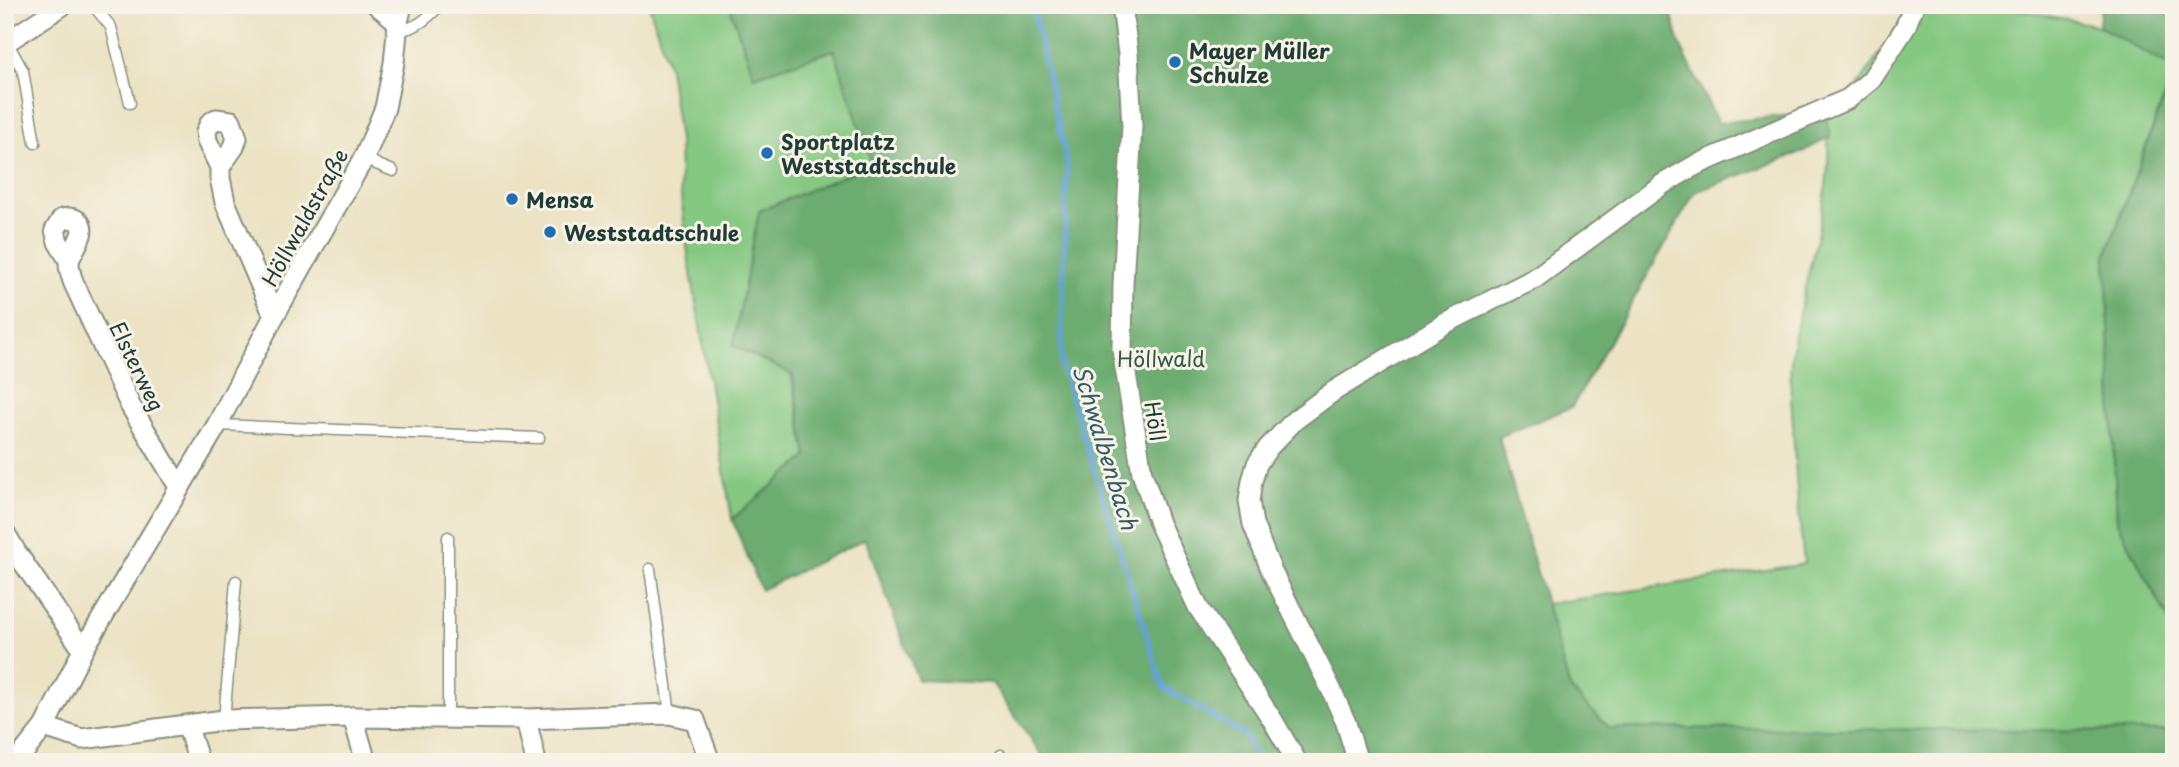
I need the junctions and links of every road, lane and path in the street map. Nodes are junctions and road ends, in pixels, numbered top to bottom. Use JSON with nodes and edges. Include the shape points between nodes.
{"nodes":[{"id":1,"x":62,"y":5,"type":"edge"},
{"id":2,"x":93,"y":5,"type":"edge"},
{"id":3,"x":377,"y":5,"type":"edge"},
{"id":4,"x":440,"y":5,"type":"edge"},
{"id":5,"x":1122,"y":5,"type":"edge"},
{"id":6,"x":1914,"y":5,"type":"edge"},
{"id":7,"x":399,"y":19,"type":"edge"},
{"id":8,"x":6,"y":42,"type":"edge"},
{"id":9,"x":130,"y":103,"type":"dead end"},
{"id":10,"x":35,"y":143,"type":"dead end"},
{"id":11,"x":365,"y":156,"type":"junction"},
{"id":12,"x":220,"y":167,"type":"dead end"},
{"id":13,"x":393,"y":171,"type":"dead end"},
{"id":14,"x":69,"y":260,"type":"dead end"},
{"id":15,"x":274,"y":316,"type":"junction"},
{"id":16,"x":217,"y":425,"type":"junction"},
{"id":17,"x":539,"y":438,"type":"dead end"},
{"id":18,"x":179,"y":487,"type":"junction"},
{"id":19,"x":5,"y":533,"type":"edge"},
{"id":20,"x":448,"y":537,"type":"dead end"},
{"id":21,"x":11,"y":553,"type":"edge"},
{"id":22,"x":650,"y":569,"type":"dead end"},
{"id":23,"x":236,"y":581,"type":"dead end"},
{"id":24,"x":83,"y":650,"type":"junction"},
{"id":25,"x":670,"y":714,"type":"junction"},
{"id":26,"x":354,"y":717,"type":"junction"},
{"id":27,"x":448,"y":719,"type":"junction"},
{"id":28,"x":526,"y":719,"type":"junction"},
{"id":29,"x":224,"y":720,"type":"junction"},
{"id":30,"x":187,"y":725,"type":"junction"},
{"id":31,"x":44,"y":727,"type":"junction"},
{"id":32,"x":16,"y":762,"type":"edge"},
{"id":33,"x":199,"y":762,"type":"edge"},
{"id":34,"x":366,"y":762,"type":"edge"},
{"id":35,"x":536,"y":762,"type":"edge"},
{"id":36,"x":710,"y":762,"type":"edge"},
{"id":37,"x":1297,"y":762,"type":"edge"},
{"id":38,"x":1358,"y":762,"type":"edge"}],
"edges":[{"from":1,"to":8,"type":"street"},
{"from":2,"to":9,"type":"lane","via":[[111,27]]},
{"from":3,"to":7,"type":"street"},
{"from":4,"to":7,"type":"lane","via":[[409,30]]},
{"from":5,"to":37,"type":"street","name":"Höll","via":[[1132,126],[1122,349],[1142,473],[1159,523],[1198,607]]},
{"from":6,"to":38,"type":"street","via":[[1905,29],[1871,80],[1848,99],[1663,184],[1534,279],[1444,324],[1334,391],[1295,419],[1268,448],[1252,481],[1253,524],[1346,723]]},
{"from":7,"to":11,"type":"street","name":"Höllwaldstraße","via":[[385,108]]},
{"from":8,"to":10,"type":"lane","via":[[23,71]]},
{"from":11,"to":13,"type":"lane"},
{"from":11,"to":15,"type":"street","name":"Höllwaldstraße"},
{"from":12,"to":15,"type":"street","via":[[225,202]]},
{"from":14,"to":18,"type":"street","name":"Elsterweg","via":[[69,271],[130,405]]},
{"from":15,"to":16,"type":"street","name":"Höllwaldstraße"},
{"from":16,"to":17,"type":"lane"},
{"from":16,"to":18,"type":"street","name":"Höllwaldstraße"},
{"from":18,"to":24,"type":"street","name":"Höllwaldstraße"},
{"from":19,"to":21,"type":"street"},
{"from":20,"to":27,"type":"lane"},
{"from":21,"to":24,"type":"street"},
{"from":22,"to":25,"type":"lane"},
{"from":23,"to":29,"type":"lane"},
{"from":24,"to":31,"type":"street","name":"Höllwaldstraße"},
{"from":25,"to":28,"type":"street"},
{"from":25,"to":36,"type":"street","via":[[695,720]]},
{"from":26,"to":27,"type":"street"},
{"from":26,"to":29,"type":"street"},
{"from":26,"to":34,"type":"street"},
{"from":27,"to":28,"type":"street"},
{"from":28,"to":35,"type":"street"},
{"from":29,"to":30,"type":"street"},
{"from":30,"to":31,"type":"street","via":[[82,738]]},
{"from":30,"to":33,"type":"street"},
{"from":31,"to":32,"type":"street","name":"Höllwaldstraße"}]}
